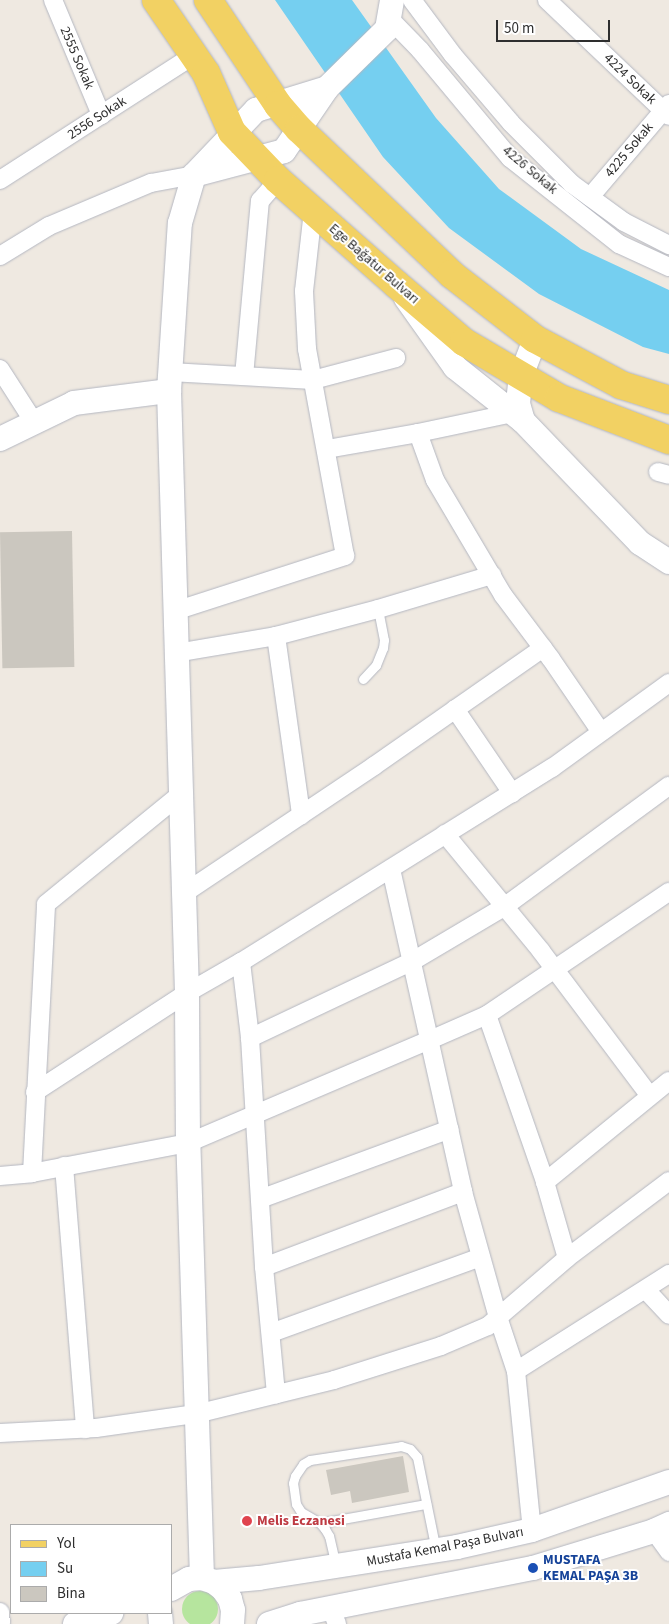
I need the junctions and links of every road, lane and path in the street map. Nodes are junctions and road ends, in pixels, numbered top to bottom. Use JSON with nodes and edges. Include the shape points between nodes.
{"nodes":[{"id":1,"x":53,"y":0,"type":"edge"},
{"id":2,"x":156,"y":0,"type":"edge"},
{"id":3,"x":208,"y":0,"type":"edge"},
{"id":4,"x":412,"y":0,"type":"edge"},
{"id":5,"x":547,"y":0,"type":"edge"},
{"id":6,"x":386,"y":12,"type":"edge"},
{"id":7,"x":194,"y":55,"type":"junction"},
{"id":8,"x":327,"y":88,"type":"junction"},
{"id":9,"x":278,"y":104,"type":"junction"},
{"id":10,"x":667,"y":110,"type":"edge"},
{"id":11,"x":101,"y":115,"type":"junction"},
{"id":12,"x":299,"y":129,"type":"junction"},
{"id":13,"x":232,"y":132,"type":"junction"},
{"id":14,"x":257,"y":158,"type":"junction"},
{"id":15,"x":194,"y":175,"type":"junction"},
{"id":16,"x":0,"y":180,"type":"edge"},
{"id":17,"x":278,"y":180,"type":"junction"},
{"id":18,"x":590,"y":197,"type":"junction"},
{"id":19,"x":313,"y":211,"type":"junction"},
{"id":20,"x":669,"y":245,"type":"edge"},
{"id":21,"x":0,"y":256,"type":"edge"},
{"id":22,"x":669,"y":267,"type":"edge"},
{"id":23,"x":396,"y":284,"type":"junction"},
{"id":24,"x":535,"y":339,"type":"junction"},
{"id":25,"x":396,"y":358,"type":"dead end"},
{"id":26,"x":0,"y":369,"type":"edge"},
{"id":27,"x":244,"y":376,"type":"junction"},
{"id":28,"x":521,"y":376,"type":"junction"},
{"id":29,"x":313,"y":380,"type":"junction"},
{"id":30,"x":169,"y":382,"type":"junction"},
{"id":31,"x":669,"y":400,"type":"edge"},
{"id":32,"x":518,"y":417,"type":"junction"},
{"id":33,"x":34,"y":422,"type":"junction"},
{"id":34,"x":418,"y":433,"type":"junction"},
{"id":35,"x":0,"y":439,"type":"edge"},
{"id":36,"x":669,"y":440,"type":"edge"},
{"id":37,"x":327,"y":449,"type":"junction"},
{"id":38,"x":669,"y":562,"type":"edge"},
{"id":39,"x":492,"y":575,"type":"junction"},
{"id":40,"x":378,"y":609,"type":"junction"},
{"id":41,"x":175,"y":611,"type":"junction"},
{"id":42,"x":276,"y":636,"type":"junction"},
{"id":43,"x":543,"y":648,"type":"junction"},
{"id":44,"x":176,"y":653,"type":"junction"},
{"id":45,"x":363,"y":679,"type":"dead end"},
{"id":46,"x":669,"y":682,"type":"edge"},
{"id":47,"x":455,"y":709,"type":"junction"},
{"id":48,"x":601,"y":732,"type":"junction"},
{"id":49,"x":669,"y":786,"type":"edge"},
{"id":50,"x":512,"y":793,"type":"junction"},
{"id":51,"x":180,"y":794,"type":"junction"},
{"id":52,"x":301,"y":815,"type":"junction"},
{"id":53,"x":445,"y":834,"type":"junction"},
{"id":54,"x":391,"y":869,"type":"junction"},
{"id":55,"x":669,"y":892,"type":"edge"},
{"id":56,"x":183,"y":894,"type":"junction"},
{"id":57,"x":504,"y":906,"type":"junction"},
{"id":58,"x":412,"y":961,"type":"junction"},
{"id":59,"x":241,"y":962,"type":"junction"},
{"id":60,"x":554,"y":969,"type":"junction"},
{"id":61,"x":186,"y":993,"type":"junction"},
{"id":62,"x":487,"y":1015,"type":"junction"},
{"id":63,"x":250,"y":1038,"type":"junction"},
{"id":64,"x":430,"y":1040,"type":"junction"},
{"id":65,"x":669,"y":1081,"type":"edge"},
{"id":66,"x":36,"y":1092,"type":"junction"},
{"id":67,"x":650,"y":1096,"type":"junction"},
{"id":68,"x":254,"y":1113,"type":"junction"},
{"id":69,"x":450,"y":1129,"type":"junction"},
{"id":70,"x":188,"y":1143,"type":"junction"},
{"id":71,"x":64,"y":1166,"type":"junction"},
{"id":72,"x":32,"y":1173,"type":"junction"},
{"id":73,"x":0,"y":1176,"type":"edge"},
{"id":74,"x":669,"y":1181,"type":"edge"},
{"id":75,"x":545,"y":1182,"type":"junction"},
{"id":76,"x":462,"y":1192,"type":"junction"},
{"id":77,"x":260,"y":1198,"type":"junction"},
{"id":78,"x":481,"y":1258,"type":"junction"},
{"id":79,"x":567,"y":1258,"type":"junction"},
{"id":80,"x":264,"y":1267,"type":"junction"},
{"id":81,"x":669,"y":1274,"type":"edge"},
{"id":82,"x":646,"y":1290,"type":"junction"},
{"id":83,"x":669,"y":1315,"type":"edge"},
{"id":84,"x":498,"y":1317,"type":"junction"},
{"id":85,"x":271,"y":1333,"type":"junction"},
{"id":86,"x":516,"y":1371,"type":"junction"},
{"id":87,"x":276,"y":1394,"type":"junction"},
{"id":88,"x":196,"y":1414,"type":"junction"},
{"id":89,"x":85,"y":1429,"type":"junction"},
{"id":90,"x":0,"y":1433,"type":"edge"},
{"id":91,"x":669,"y":1482,"type":"edge"},
{"id":92,"x":426,"y":1504,"type":"junction"},
{"id":93,"x":320,"y":1523,"type":"junction"},
{"id":94,"x":662,"y":1527,"type":"edge"},
{"id":95,"x":532,"y":1530,"type":"junction"},
{"id":96,"x":436,"y":1550,"type":"junction"},
{"id":97,"x":669,"y":1552,"type":"edge"},
{"id":98,"x":336,"y":1566,"type":"junction"},
{"id":99,"x":208,"y":1580,"type":"junction"},
{"id":100,"x":172,"y":1588,"type":"edge"},
{"id":101,"x":0,"y":1612,"type":"edge"},
{"id":102,"x":108,"y":1614,"type":"edge"},
{"id":103,"x":334,"y":1616,"type":"edge"},
{"id":104,"x":1,"y":1624,"type":"edge"},
{"id":105,"x":75,"y":1624,"type":"edge"},
{"id":106,"x":232,"y":1624,"type":"edge"},
{"id":107,"x":268,"y":1624,"type":"edge"}],
"edges":[{"from":1,"to":11,"type":"street","name":"2555 Sokak"},
{"from":2,"to":7,"type":"main road","name":"Ege Bağatur Bulvarı"},
{"from":3,"to":9,"type":"main road"},
{"from":4,"to":18,"type":"street","via":[[453,55],[511,123],[572,184]]},
{"from":5,"to":10,"type":"street","name":"4224 Sokak"},
{"from":6,"to":8,"type":"main road"},
{"from":6,"to":22,"type":"street","name":"4226 Sokak","via":[[510,158],[619,244]]},
{"from":7,"to":11,"type":"street","name":"2556 Sokak"},
{"from":7,"to":13,"type":"main road","name":"Ege Bağatur Bulvarı","via":[[206,73]]},
{"from":8,"to":9,"type":"main road"},
{"from":8,"to":12,"type":"main road"},
{"from":9,"to":12,"type":"main road"},
{"from":9,"to":13,"type":"main road","via":[[256,110]]},
{"from":10,"to":18,"type":"street","name":"4225 Sokak"},
{"from":11,"to":16,"type":"street","name":"2556 Sokak"},
{"from":12,"to":14,"type":"main road","via":[[284,151]]},
{"from":12,"to":24,"type":"main road","via":[[451,274]]},
{"from":13,"to":14,"type":"main road","name":"Ege Bağatur Bulvarı"},
{"from":13,"to":15,"type":"main road"},
{"from":14,"to":15,"type":"main road"},
{"from":14,"to":17,"type":"main road","name":"Ege Bağatur Bulvarı"},
{"from":15,"to":21,"type":"street","via":[[142,187],[49,226]]},
{"from":15,"to":30,"type":"main road","via":[[180,223]]},
{"from":17,"to":19,"type":"main road","name":"Ege Bağatur Bulvarı"},
{"from":17,"to":27,"type":"street","via":[[260,202]]},
{"from":18,"to":20,"type":"street","via":[[624,222]]},
{"from":19,"to":23,"type":"main road","name":"Ege Bağatur Bulvarı"},
{"from":19,"to":29,"type":"street","via":[[304,291],[307,349]]},
{"from":23,"to":28,"type":"main road","name":"Ege Bağatur Bulvarı","via":[[464,342]]},
{"from":23,"to":32,"type":"main road","via":[[455,367]]},
{"from":24,"to":28,"type":"main road"},
{"from":24,"to":31,"type":"main road","via":[[621,384]]},
{"from":25,"to":29,"type":"street"},
{"from":26,"to":33,"type":"street"},
{"from":27,"to":29,"type":"street"},
{"from":27,"to":30,"type":"street"},
{"from":28,"to":32,"type":"main road"},
{"from":28,"to":36,"type":"main road","name":"Ege Bağatur Bulvarı","via":[[559,398]]},
{"from":29,"to":37,"type":"street"},
{"from":30,"to":33,"type":"main road","via":[[74,403]]},
{"from":30,"to":41,"type":"main road"},
{"from":32,"to":34,"type":"street"},
{"from":32,"to":38,"type":"main road","via":[[640,543]]},
{"from":33,"to":35,"type":"main road"},
{"from":34,"to":37,"type":"street"},
{"from":34,"to":39,"type":"street","via":[[435,480]]},
{"from":37,"to":41,"type":"street","via":[[346,556]]},
{"from":39,"to":40,"type":"street"},
{"from":39,"to":43,"type":"street"},
{"from":40,"to":42,"type":"street"},
{"from":40,"to":45,"type":"lane","via":[[383,648],[376,665]]},
{"from":41,"to":44,"type":"main road"},
{"from":42,"to":44,"type":"street"},
{"from":42,"to":52,"type":"street"},
{"from":43,"to":47,"type":"street"},
{"from":43,"to":48,"type":"street"},
{"from":44,"to":51,"type":"main road"},
{"from":46,"to":48,"type":"street"},
{"from":47,"to":50,"type":"street"},
{"from":47,"to":52,"type":"street"},
{"from":48,"to":50,"type":"street"},
{"from":49,"to":57,"type":"street"},
{"from":50,"to":53,"type":"street"},
{"from":51,"to":56,"type":"main road"},
{"from":51,"to":66,"type":"street","via":[[46,904]]},
{"from":52,"to":56,"type":"street"},
{"from":53,"to":54,"type":"street"},
{"from":53,"to":57,"type":"street"},
{"from":54,"to":58,"type":"street"},
{"from":54,"to":59,"type":"street"},
{"from":55,"to":60,"type":"street"},
{"from":56,"to":61,"type":"main road"},
{"from":57,"to":58,"type":"street"},
{"from":57,"to":60,"type":"street"},
{"from":58,"to":63,"type":"street"},
{"from":58,"to":64,"type":"street"},
{"from":59,"to":61,"type":"street"},
{"from":59,"to":63,"type":"street"},
{"from":60,"to":62,"type":"street"},
{"from":60,"to":67,"type":"street"},
{"from":61,"to":66,"type":"street"},
{"from":61,"to":70,"type":"main road"},
{"from":62,"to":64,"type":"street"},
{"from":62,"to":75,"type":"street"},
{"from":63,"to":68,"type":"street"},
{"from":64,"to":68,"type":"street"},
{"from":64,"to":69,"type":"street"},
{"from":65,"to":67,"type":"street"},
{"from":66,"to":72,"type":"street"},
{"from":67,"to":75,"type":"street"},
{"from":68,"to":70,"type":"street"},
{"from":68,"to":77,"type":"street"},
{"from":69,"to":76,"type":"street"},
{"from":69,"to":77,"type":"street"},
{"from":70,"to":71,"type":"street"},
{"from":70,"to":88,"type":"main road"},
{"from":71,"to":72,"type":"street"},
{"from":71,"to":89,"type":"street"},
{"from":72,"to":73,"type":"street"},
{"from":74,"to":79,"type":"street"},
{"from":75,"to":79,"type":"street"},
{"from":76,"to":78,"type":"street"},
{"from":76,"to":80,"type":"street"},
{"from":77,"to":80,"type":"street"},
{"from":78,"to":84,"type":"street"},
{"from":78,"to":85,"type":"street"},
{"from":79,"to":84,"type":"street"},
{"from":80,"to":85,"type":"street"},
{"from":81,"to":82,"type":"street"},
{"from":82,"to":83,"type":"street"},
{"from":82,"to":86,"type":"street"},
{"from":84,"to":86,"type":"street"},
{"from":84,"to":87,"type":"street","via":[[488,1326],[441,1346],[334,1380]]},
{"from":85,"to":87,"type":"street"},
{"from":86,"to":95,"type":"street"},
{"from":87,"to":88,"type":"street"},
{"from":88,"to":89,"type":"street"},
{"from":88,"to":99,"type":"main road"},
{"from":89,"to":90,"type":"street"},
{"from":91,"to":95,"type":"main road","name":"Mustafa Kemal Paşa Bulvarı"},
{"from":92,"to":93,"type":"lane"},
{"from":92,"to":93,"type":"lane","via":[[417,1457],[406,1447],[310,1460],[295,1476],[295,1497],[301,1512]]},
{"from":92,"to":96,"type":"lane"},
{"from":93,"to":98,"type":"lane","via":[[329,1536]]},
{"from":94,"to":97,"type":"street"},
{"from":94,"to":103,"type":"main road","via":[[533,1568]]},
{"from":95,"to":96,"type":"main road","name":"Mustafa Kemal Paşa Bulvarı"},
{"from":96,"to":98,"type":"main road","name":"Mustafa Kemal Paşa Bulvarı"},
{"from":98,"to":99,"type":"main road","name":"Mustafa Kemal Paşa Bulvarı","via":[[258,1578]]},
{"from":99,"to":100,"type":"main road","name":"Mustafa Kemal Paşa Bulvarı","via":[[189,1579]]},
{"from":99,"to":106,"type":"main road","via":[[223,1589],[230,1599]]},
{"from":101,"to":104,"type":"street"},
{"from":102,"to":105,"type":"main road"},
{"from":103,"to":107,"type":"main road","via":[[300,1614]]}]}
